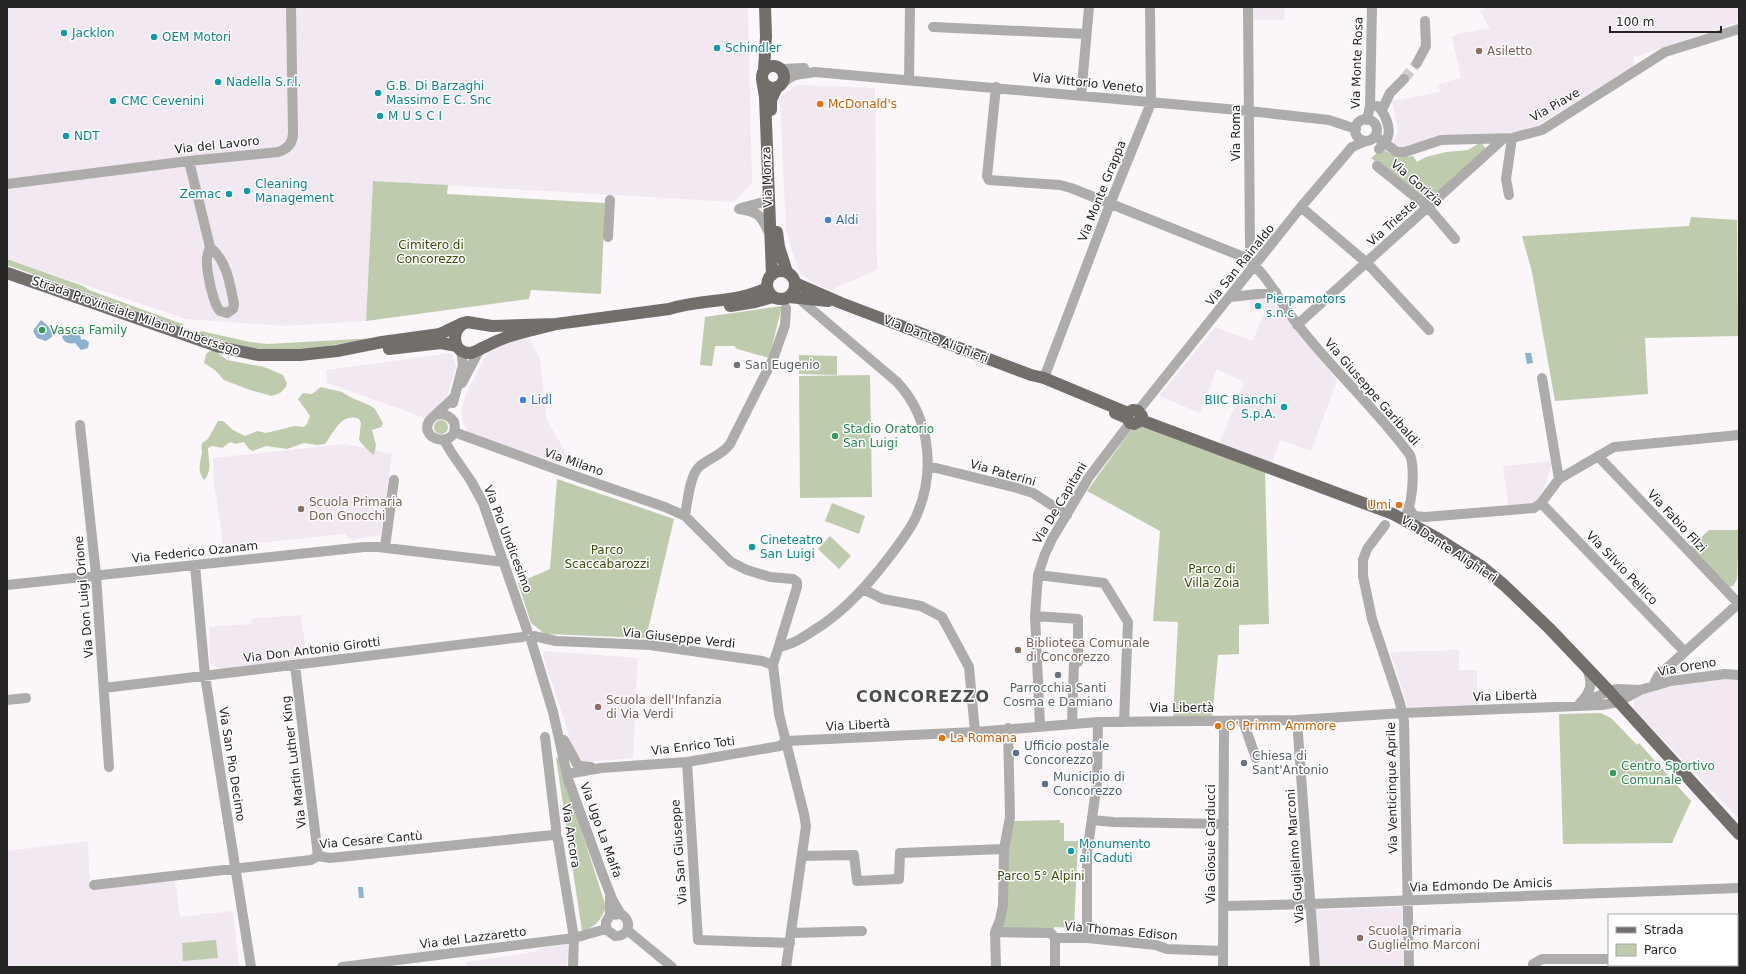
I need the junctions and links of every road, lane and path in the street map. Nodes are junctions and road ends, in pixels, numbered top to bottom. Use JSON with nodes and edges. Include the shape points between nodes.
{"nodes":[{"id":1,"x":291,"y":7,"type":"edge"},
{"id":2,"x":766,"y":7,"type":"edge"},
{"id":3,"x":910,"y":7,"type":"edge"},
{"id":4,"x":1089,"y":7,"type":"edge"},
{"id":5,"x":1150,"y":7,"type":"edge"},
{"id":6,"x":1248,"y":7,"type":"edge"},
{"id":7,"x":1372,"y":7,"type":"edge"},
{"id":8,"x":1425,"y":21,"type":"dead end"},
{"id":9,"x":933,"y":27,"type":"dead end"},
{"id":10,"x":1739,"y":29,"type":"edge"},
{"id":11,"x":1086,"y":34,"type":"junction"},
{"id":12,"x":766,"y":36,"type":"junction"},
{"id":13,"x":1417,"y":63,"type":"tunnel mouth"},
{"id":14,"x":780,"y":68,"type":"junction"},
{"id":15,"x":815,"y":72,"type":"junction"},
{"id":16,"x":763,"y":75,"type":"junction"},
{"id":17,"x":1404,"y":79,"type":"tunnel mouth"},
{"id":18,"x":909,"y":80,"type":"junction"},
{"id":19,"x":780,"y":84,"type":"junction"},
{"id":20,"x":996,"y":87,"type":"junction"},
{"id":21,"x":1081,"y":96,"type":"junction"},
{"id":22,"x":1151,"y":103,"type":"junction"},
{"id":23,"x":1249,"y":111,"type":"junction"},
{"id":24,"x":1367,"y":120,"type":"junction"},
{"id":25,"x":1356,"y":129,"type":"junction"},
{"id":26,"x":1375,"y":136,"type":"junction"},
{"id":27,"x":1508,"y":139,"type":"junction"},
{"id":28,"x":1366,"y":141,"type":"junction"},
{"id":29,"x":1381,"y":146,"type":"junction"},
{"id":30,"x":189,"y":161,"type":"junction"},
{"id":31,"x":1377,"y":166,"type":"dead end"},
{"id":32,"x":7,"y":181,"type":"edge"},
{"id":33,"x":7,"y":184,"type":"edge"},
{"id":34,"x":1509,"y":194,"type":"dead end"},
{"id":35,"x":610,"y":200,"type":"dead end"},
{"id":36,"x":768,"y":201,"type":"junction"},
{"id":37,"x":1110,"y":204,"type":"junction"},
{"id":38,"x":1301,"y":207,"type":"junction"},
{"id":39,"x":1428,"y":207,"type":"junction"},
{"id":40,"x":770,"y":234,"type":"junction"},
{"id":41,"x":608,"y":237,"type":"dead end"},
{"id":42,"x":1455,"y":239,"type":"dead end"},
{"id":43,"x":210,"y":247,"type":"junction"},
{"id":44,"x":1246,"y":258,"type":"junction"},
{"id":45,"x":1367,"y":262,"type":"junction"},
{"id":46,"x":1255,"y":266,"type":"junction"},
{"id":47,"x":7,"y":272,"type":"edge"},
{"id":48,"x":786,"y":272,"type":"junction"},
{"id":49,"x":772,"y":275,"type":"junction"},
{"id":50,"x":795,"y":283,"type":"junction"},
{"id":51,"x":770,"y":292,"type":"junction"},
{"id":52,"x":1276,"y":292,"type":"junction"},
{"id":53,"x":1230,"y":297,"type":"junction"},
{"id":54,"x":791,"y":301,"type":"junction"},
{"id":55,"x":841,"y":303,"type":"junction"},
{"id":56,"x":463,"y":323,"type":"junction"},
{"id":57,"x":476,"y":323,"type":"junction"},
{"id":58,"x":556,"y":324,"type":"junction"},
{"id":59,"x":1297,"y":325,"type":"junction"},
{"id":60,"x":1429,"y":330,"type":"dead end"},
{"id":61,"x":482,"y":347,"type":"junction"},
{"id":62,"x":459,"y":348,"type":"junction"},
{"id":63,"x":337,"y":351,"type":"junction"},
{"id":64,"x":1031,"y":375,"type":"junction"},
{"id":65,"x":1044,"y":378,"type":"junction"},
{"id":66,"x":1542,"y":378,"type":"dead end"},
{"id":67,"x":455,"y":395,"type":"junction"},
{"id":68,"x":436,"y":415,"type":"junction"},
{"id":69,"x":1133,"y":417,"type":"junction"},
{"id":70,"x":452,"y":419,"type":"junction"},
{"id":71,"x":80,"y":425,"type":"dead end"},
{"id":72,"x":454,"y":432,"type":"junction"},
{"id":73,"x":1739,"y":435,"type":"edge"},
{"id":74,"x":444,"y":440,"type":"junction"},
{"id":75,"x":1598,"y":456,"type":"junction"},
{"id":76,"x":928,"y":466,"type":"junction"},
{"id":77,"x":1559,"y":479,"type":"junction"},
{"id":78,"x":394,"y":480,"type":"dead end"},
{"id":79,"x":1541,"y":503,"type":"junction"},
{"id":80,"x":1406,"y":513,"type":"junction"},
{"id":81,"x":1067,"y":515,"type":"junction"},
{"id":82,"x":685,"y":516,"type":"junction"},
{"id":83,"x":1385,"y":525,"type":"dead end"},
{"id":84,"x":385,"y":548,"type":"junction"},
{"id":85,"x":504,"y":562,"type":"junction"},
{"id":86,"x":195,"y":565,"type":"junction"},
{"id":87,"x":96,"y":575,"type":"junction"},
{"id":88,"x":1038,"y":575,"type":"junction"},
{"id":89,"x":7,"y":585,"type":"edge"},
{"id":90,"x":864,"y":589,"type":"junction"},
{"id":91,"x":1739,"y":602,"type":"edge"},
{"id":92,"x":1035,"y":616,"type":"junction"},
{"id":93,"x":529,"y":636,"type":"junction"},
{"id":94,"x":779,"y":647,"type":"junction"},
{"id":95,"x":1684,"y":651,"type":"junction"},
{"id":96,"x":295,"y":665,"type":"junction"},
{"id":97,"x":773,"y":665,"type":"junction"},
{"id":98,"x":1586,"y":667,"type":"junction"},
{"id":99,"x":1739,"y":675,"type":"edge"},
{"id":100,"x":205,"y":676,"type":"junction"},
{"id":101,"x":1653,"y":686,"type":"junction"},
{"id":102,"x":104,"y":688,"type":"junction"},
{"id":103,"x":1640,"y":690,"type":"junction"},
{"id":104,"x":1609,"y":691,"type":"junction"},
{"id":105,"x":26,"y":698,"type":"dead end"},
{"id":106,"x":7,"y":700,"type":"edge"},
{"id":107,"x":1618,"y":702,"type":"junction"},
{"id":108,"x":1577,"y":706,"type":"junction"},
{"id":109,"x":1403,"y":713,"type":"junction"},
{"id":110,"x":1298,"y":720,"type":"junction"},
{"id":111,"x":1224,"y":721,"type":"junction"},
{"id":112,"x":1243,"y":721,"type":"junction"},
{"id":113,"x":556,"y":722,"type":"junction"},
{"id":114,"x":1098,"y":722,"type":"junction"},
{"id":115,"x":1124,"y":722,"type":"junction"},
{"id":116,"x":1072,"y":724,"type":"junction"},
{"id":117,"x":1040,"y":726,"type":"junction"},
{"id":118,"x":1008,"y":728,"type":"junction"},
{"id":119,"x":975,"y":732,"type":"junction"},
{"id":120,"x":545,"y":737,"type":"dead end"},
{"id":121,"x":786,"y":741,"type":"junction"},
{"id":122,"x":1256,"y":758,"type":"dead end"},
{"id":123,"x":687,"y":762,"type":"junction"},
{"id":124,"x":109,"y":767,"type":"dead end"},
{"id":125,"x":601,"y":768,"type":"junction"},
{"id":126,"x":567,"y":774,"type":"junction"},
{"id":127,"x":1092,"y":820,"type":"junction"},
{"id":128,"x":1224,"y":824,"type":"junction"},
{"id":129,"x":1739,"y":834,"type":"edge"},
{"id":130,"x":556,"y":836,"type":"junction"},
{"id":131,"x":1004,"y":849,"type":"junction"},
{"id":132,"x":318,"y":856,"type":"junction"},
{"id":133,"x":802,"y":856,"type":"junction"},
{"id":134,"x":235,"y":869,"type":"junction"},
{"id":135,"x":94,"y":885,"type":"dead end"},
{"id":136,"x":1739,"y":888,"type":"edge"},
{"id":137,"x":610,"y":894,"type":"junction"},
{"id":138,"x":1408,"y":900,"type":"junction"},
{"id":139,"x":1311,"y":904,"type":"junction"},
{"id":140,"x":1223,"y":906,"type":"junction"},
{"id":141,"x":621,"y":914,"type":"junction"},
{"id":142,"x":610,"y":916,"type":"junction"},
{"id":143,"x":606,"y":929,"type":"junction"},
{"id":144,"x":627,"y":930,"type":"junction"},
{"id":145,"x":862,"y":931,"type":"dead end"},
{"id":146,"x":995,"y":932,"type":"junction"},
{"id":147,"x":574,"y":938,"type":"junction"},
{"id":148,"x":790,"y":938,"type":"junction"},
{"id":149,"x":1055,"y":938,"type":"junction"},
{"id":150,"x":1087,"y":938,"type":"junction"},
{"id":151,"x":1223,"y":951,"type":"junction"},
{"id":152,"x":1608,"y":959,"type":"edge"},
{"id":153,"x":251,"y":967,"type":"edge"},
{"id":154,"x":342,"y":967,"type":"edge"},
{"id":155,"x":573,"y":967,"type":"edge"},
{"id":156,"x":672,"y":967,"type":"edge"},
{"id":157,"x":786,"y":967,"type":"edge"},
{"id":158,"x":996,"y":967,"type":"edge"},
{"id":159,"x":1055,"y":967,"type":"edge"},
{"id":160,"x":1223,"y":967,"type":"edge"},
{"id":161,"x":1315,"y":967,"type":"edge"},
{"id":162,"x":1409,"y":967,"type":"edge"},
{"id":163,"x":1533,"y":967,"type":"edge"}],
"edges":[{"from":1,"to":30,"type":"street","name":"Via del Lavoro","via":[[293,133],[290,145],[278,152]]},
{"from":2,"to":12,"type":"main road","name":"Via Monza"},
{"from":3,"to":18,"type":"street"},
{"from":4,"to":11,"type":"street"},
{"from":5,"to":22,"type":"street","name":"Via Monte Grappa"},
{"from":6,"to":23,"type":"street","name":"Via Roma"},
{"from":7,"to":24,"type":"street","name":"Via Monte Rosa","via":[[1370,106]]},
{"from":8,"to":13,"type":"street","via":[[1426,46]]},
{"from":9,"to":11,"type":"street"},
{"from":10,"to":27,"type":"street","name":"Via Piave","via":[[1665,52],[1542,130]]},
{"from":11,"to":21,"type":"street"},
{"from":12,"to":14,"type":"main road","name":"Via Monza"},
{"from":12,"to":16,"type":"main road","name":"Via Monza"},
{"from":14,"to":15,"type":"street","name":"Via Vittorio Veneto","via":[[802,68]]},
{"from":14,"to":16,"type":"main road","via":[[771,66]]},
{"from":14,"to":19,"type":"main road","via":[[784,74]]},
{"from":15,"to":18,"type":"street","name":"Via Vittorio Veneto"},
{"from":15,"to":19,"type":"street","name":"Via Vittorio Veneto","via":[[795,75]]},
{"from":16,"to":19,"type":"main road","via":[[767,87]]},
{"from":16,"to":36,"type":"main road","name":"Via Monza"},
{"from":17,"to":29,"type":"street","via":[[1379,108],[1389,131]]},
{"from":18,"to":20,"type":"street","name":"Via Vittorio Veneto"},
{"from":19,"to":48,"type":"main road","name":"Via Monza","via":[[770,103],[773,204],[779,247]]},
{"from":20,"to":21,"type":"street","name":"Via Vittorio Veneto"},
{"from":20,"to":37,"type":"street","name":"Via Giuseppe Garibaldi","via":[[988,180],[1060,185]]},
{"from":21,"to":22,"type":"street","name":"Via Vittorio Veneto"},
{"from":22,"to":23,"type":"street","name":"Via Vittorio Veneto"},
{"from":22,"to":37,"type":"street","name":"Via Monte Grappa"},
{"from":23,"to":25,"type":"street","name":"Via Vittorio Veneto","via":[[1329,120]]},
{"from":23,"to":44,"type":"street","name":"Via Roma","via":[[1250,250]]},
{"from":24,"to":25,"type":"street","via":[[1358,123]]},
{"from":24,"to":26,"type":"street","via":[[1376,125]]},
{"from":25,"to":28,"type":"street","via":[[1357,136]]},
{"from":26,"to":28,"type":"street"},
{"from":26,"to":29,"type":"street","name":"Via Piave"},
{"from":27,"to":29,"type":"street","name":"Via Piave","via":[[1441,140],[1404,152]]},
{"from":27,"to":34,"type":"street","via":[[1506,180]]},
{"from":27,"to":39,"type":"street","name":"Via Trieste"},
{"from":28,"to":38,"type":"street","name":"Via San Rainaldo","via":[[1352,147]]},
{"from":30,"to":33,"type":"street","name":"Via del Lavoro"},
{"from":30,"to":43,"type":"street"},
{"from":31,"to":39,"type":"street","name":"Via Gorizia"},
{"from":32,"to":33,"type":"street"},
{"from":35,"to":41,"type":"street"},
{"from":36,"to":40,"type":"main road","name":"Via Monza"},
{"from":36,"to":40,"type":"street","via":[[739,208],[759,214]]},
{"from":37,"to":44,"type":"street","name":"Via Giuseppe Garibaldi"},
{"from":37,"to":65,"type":"street","name":"Via Monte Grappa"},
{"from":38,"to":45,"type":"street"},
{"from":38,"to":46,"type":"street","name":"Via San Rainaldo"},
{"from":39,"to":42,"type":"street","name":"Via Gorizia"},
{"from":39,"to":45,"type":"street","name":"Via Trieste"},
{"from":40,"to":49,"type":"main road","name":"Via Monza"},
{"from":43,"to":43,"type":"street","via":[[207,263],[216,305],[220,311],[227,313],[233,309],[234,304],[227,274],[220,256]]},
{"from":44,"to":46,"type":"street","name":"Via Giuseppe Garibaldi"},
{"from":45,"to":59,"type":"street","name":"Via Trieste"},
{"from":45,"to":60,"type":"street"},
{"from":46,"to":52,"type":"street","name":"Via Giuseppe Garibaldi"},
{"from":46,"to":53,"type":"street","name":"Via San Rainaldo"},
{"from":47,"to":63,"type":"main road","name":"Strada Provinciale Milano Imbersago","via":[[242,353],[273,356]]},
{"from":48,"to":49,"type":"main road","via":[[779,271]]},
{"from":48,"to":50,"type":"main road","via":[[792,275]]},
{"from":49,"to":51,"type":"main road","via":[[768,279]]},
{"from":50,"to":54,"type":"main road"},
{"from":50,"to":55,"type":"main road","name":"Via Dante Alighieri"},
{"from":51,"to":54,"type":"main road","via":[[781,300]]},
{"from":51,"to":58,"type":"main road"},
{"from":52,"to":53,"type":"street"},
{"from":52,"to":59,"type":"street","name":"Via Giuseppe Garibaldi"},
{"from":53,"to":69,"type":"street","name":"Via San Rainaldo"},
{"from":54,"to":55,"type":"main road","name":"Via Dante Alighieri"},
{"from":54,"to":76,"type":"street","via":[[906,391],[917,411],[926,437]]},
{"from":54,"to":82,"type":"street","via":[[773,359],[730,444],[725,451],[698,466],[693,475]]},
{"from":55,"to":64,"type":"main road","name":"Via Dante Alighieri"},
{"from":56,"to":57,"type":"main road"},
{"from":56,"to":62,"type":"main road","via":[[455,333]]},
{"from":56,"to":63,"type":"main road","name":"Strada Provinciale Milano Imbersago","via":[[440,334]]},
{"from":57,"to":58,"type":"main road","via":[[492,326]]},
{"from":57,"to":61,"type":"main road","via":[[481,326],[485,335]]},
{"from":58,"to":61,"type":"main road","via":[[513,335]]},
{"from":59,"to":80,"type":"street","name":"Via Giuseppe Garibaldi","via":[[1410,455],[1413,470]]},
{"from":61,"to":62,"type":"main road","via":[[470,353]]},
{"from":61,"to":67,"type":"street"},
{"from":62,"to":63,"type":"main road","name":"Strada Provinciale Milano Imbersago","via":[[441,343]]},
{"from":62,"to":67,"type":"street","via":[[463,365]]},
{"from":64,"to":65,"type":"main road","name":"Via Dante Alighieri"},
{"from":64,"to":69,"type":"main road","name":"Via Dante Alighieri","via":[[1041,384]]},
{"from":65,"to":69,"type":"main road","name":"Via Dante Alighieri"},
{"from":66,"to":77,"type":"street"},
{"from":67,"to":68,"type":"street"},
{"from":67,"to":70,"type":"street"},
{"from":68,"to":70,"type":"street","via":[[444,414]]},
{"from":68,"to":74,"type":"street","via":[[430,420],[429,433],[436,439]]},
{"from":69,"to":80,"type":"main road","name":"Via Dante Alighieri","via":[[1364,502]]},
{"from":69,"to":81,"type":"street","name":"Via De Capitani","via":[[1089,477]]},
{"from":70,"to":72,"type":"street","via":[[455,425]]},
{"from":71,"to":87,"type":"street","name":"Via Don Luigi Orione"},
{"from":72,"to":74,"type":"street"},
{"from":72,"to":82,"type":"street","name":"Via Milano"},
{"from":73,"to":75,"type":"street","via":[[1614,447]]},
{"from":74,"to":85,"type":"street","name":"Via Pio Undicesimo","via":[[480,496]]},
{"from":75,"to":77,"type":"street"},
{"from":75,"to":91,"type":"street","name":"Via Fabio Filzi"},
{"from":76,"to":81,"type":"street","name":"Via Paterini","via":[[1017,488],[1033,494]]},
{"from":76,"to":90,"type":"street","via":[[924,491],[914,521]]},
{"from":77,"to":79,"type":"street"},
{"from":78,"to":84,"type":"street"},
{"from":79,"to":80,"type":"street","via":[[1534,508],[1433,517]]},
{"from":79,"to":95,"type":"street","name":"Via Silvio Pellico"},
{"from":80,"to":98,"type":"main road","name":"Via Dante Alighieri","via":[[1504,585]]},
{"from":81,"to":88,"type":"street","name":"Via De Capitani","via":[[1052,538]]},
{"from":82,"to":94,"type":"street","via":[[731,562],[770,577],[793,579],[797,582]]},
{"from":83,"to":109,"type":"street","name":"Via Venticinque Aprile","via":[[1367,549],[1363,560],[1363,576],[1376,634]]},
{"from":84,"to":85,"type":"street","name":"Via Federico Ozanam"},
{"from":84,"to":86,"type":"street","name":"Via Federico Ozanam","via":[[364,546]]},
{"from":85,"to":93,"type":"street","name":"Via Pio Undicesimo"},
{"from":86,"to":87,"type":"street","name":"Via Federico Ozanam"},
{"from":86,"to":100,"type":"street","name":"Via San Pio Decimo"},
{"from":87,"to":89,"type":"street","name":"Via Federico Ozanam"},
{"from":87,"to":102,"type":"street","name":"Via Don Luigi Orione"},
{"from":88,"to":92,"type":"street","name":"Via De Capitani"},
{"from":88,"to":115,"type":"street","via":[[1104,583],[1128,622]]},
{"from":90,"to":94,"type":"street","via":[[834,616],[790,646]]},
{"from":90,"to":119,"type":"street","via":[[883,599],[921,606],[942,617],[969,667]]},
{"from":91,"to":95,"type":"street"},
{"from":92,"to":116,"type":"street","via":[[1078,620],[1078,662],[1074,662]]},
{"from":92,"to":117,"type":"street","name":"Via De Capitani"},
{"from":93,"to":96,"type":"street","name":"Via Don Antonio Girotti"},
{"from":93,"to":97,"type":"street","name":"Via Giuseppe Verdi","via":[[556,641],[650,646],[762,661]]},
{"from":93,"to":113,"type":"street","name":"Via Pio Undicesimo"},
{"from":94,"to":97,"type":"street"},
{"from":95,"to":101,"type":"street","via":[[1658,676]]},
{"from":96,"to":100,"type":"street","name":"Via Don Antonio Girotti"},
{"from":96,"to":132,"type":"street","name":"Via Martin Luther King"},
{"from":97,"to":121,"type":"street","via":[[779,714]]},
{"from":98,"to":104,"type":"main road","name":"Via Dante Alighieri"},
{"from":98,"to":108,"type":"street","via":[[1591,679],[1590,686],[1586,697]]},
{"from":99,"to":101,"type":"street","name":"Via Oreno","via":[[1725,674]]},
{"from":100,"to":102,"type":"street","name":"Via Don Antonio Girotti"},
{"from":100,"to":134,"type":"street","name":"Via San Pio Decimo"},
{"from":101,"to":103,"type":"street","name":"Via Oreno"},
{"from":102,"to":124,"type":"street","name":"Via Don Luigi Orione"},
{"from":103,"to":104,"type":"street","name":"Via Oreno"},
{"from":103,"to":107,"type":"street","name":"Via Oreno"},
{"from":104,"to":107,"type":"main road","name":"Via Dante Alighieri"},
{"from":104,"to":108,"type":"street","name":"Via Libertà"},
{"from":105,"to":106,"type":"street"},
{"from":107,"to":108,"type":"street","name":"Via Libertà"},
{"from":107,"to":129,"type":"main road","name":"Via Dante Alighieri"},
{"from":108,"to":109,"type":"street","name":"Via Libertà"},
{"from":109,"to":110,"type":"street","name":"Via Libertà"},
{"from":109,"to":138,"type":"street","name":"Via Venticinque Aprile"},
{"from":110,"to":112,"type":"street","name":"Via Libertà"},
{"from":110,"to":139,"type":"street","name":"Via Guglielmo Marconi"},
{"from":111,"to":112,"type":"street","name":"Via Libertà"},
{"from":111,"to":115,"type":"street","name":"Via Libertà"},
{"from":111,"to":128,"type":"street","name":"Via Giosuè Carducci"},
{"from":112,"to":122,"type":"street"},
{"from":113,"to":125,"type":"street","name":"Via Enrico Toti","via":[[575,762],[583,767]]},
{"from":113,"to":126,"type":"street","name":"Via Pio Undicesimo"},
{"from":114,"to":115,"type":"street","name":"Via Libertà"},
{"from":114,"to":116,"type":"street","name":"Via Libertà"},
{"from":114,"to":127,"type":"street","via":[[1097,783]]},
{"from":116,"to":117,"type":"street","name":"Via Libertà"},
{"from":117,"to":118,"type":"street","name":"Via Libertà"},
{"from":118,"to":119,"type":"street","name":"Via Libertà"},
{"from":118,"to":131,"type":"street","via":[[1011,794]]},
{"from":119,"to":121,"type":"street","name":"Via Libertà"},
{"from":120,"to":130,"type":"street","name":"Via Ancora"},
{"from":121,"to":123,"type":"street","name":"Via Enrico Toti","via":[[780,746]]},
{"from":121,"to":133,"type":"street","via":[[806,826]]},
{"from":123,"to":125,"type":"street","name":"Via Enrico Toti"},
{"from":123,"to":148,"type":"street","name":"Via San Giuseppe","via":[[698,940]]},
{"from":125,"to":126,"type":"street","name":"Via Enrico Toti"},
{"from":126,"to":137,"type":"street","name":"Via Ugo La Malfa"},
{"from":127,"to":128,"type":"street"},
{"from":127,"to":150,"type":"street","via":[[1087,853]]},
{"from":128,"to":140,"type":"street","name":"Via Giosuè Carducci"},
{"from":130,"to":132,"type":"street","name":"Via Cesare Cantù","via":[[330,858]]},
{"from":130,"to":147,"type":"street","name":"Via Ancora"},
{"from":131,"to":133,"type":"street","via":[[900,853],[899,879],[856,881],[854,855]]},
{"from":131,"to":146,"type":"street","via":[[1003,905]]},
{"from":132,"to":134,"type":"street","name":"Via Cesare Cantù","via":[[311,860]]},
{"from":133,"to":148,"type":"street"},
{"from":134,"to":135,"type":"street","name":"Via Cesare Cantù"},
{"from":134,"to":153,"type":"street","name":"Via San Pio Decimo"},
{"from":136,"to":138,"type":"street","name":"Via Edmondo De Amicis"},
{"from":137,"to":141,"type":"street","name":"Via Ugo La Malfa"},
{"from":137,"to":142,"type":"street","name":"Via Ugo La Malfa"},
{"from":138,"to":139,"type":"street","name":"Via Edmondo De Amicis"},
{"from":138,"to":162,"type":"street","name":"Via Venticinque Aprile"},
{"from":139,"to":140,"type":"street","name":"Via Edmondo De Amicis"},
{"from":139,"to":161,"type":"street","name":"Via Guglielmo Marconi"},
{"from":140,"to":151,"type":"street","name":"Via Giosuè Carducci"},
{"from":141,"to":142,"type":"street"},
{"from":141,"to":144,"type":"street","name":"Via Ugo La Malfa","via":[[627,919]]},
{"from":142,"to":143,"type":"street","name":"Via Ugo La Malfa","via":[[606,922]]},
{"from":143,"to":144,"type":"street","via":[[611,935],[618,936]]},
{"from":143,"to":147,"type":"street","name":"Via del Lazzaretto"},
{"from":144,"to":156,"type":"street"},
{"from":145,"to":148,"type":"street"},
{"from":146,"to":149,"type":"street","name":"Via Thomas Edison","via":[[1052,933]]},
{"from":146,"to":158,"type":"street"},
{"from":147,"to":154,"type":"street","name":"Via del Lazzaretto"},
{"from":147,"to":155,"type":"street","name":"Via Ancora"},
{"from":148,"to":157,"type":"street"},
{"from":149,"to":150,"type":"street","name":"Via Thomas Edison"},
{"from":149,"to":159,"type":"street"},
{"from":150,"to":151,"type":"street","name":"Via Thomas Edison","via":[[1156,945],[1167,949]]},
{"from":151,"to":160,"type":"street","name":"Via Giosuè Carducci"},
{"from":152,"to":163,"type":"street","via":[[1542,959],[1533,964]]}]}
